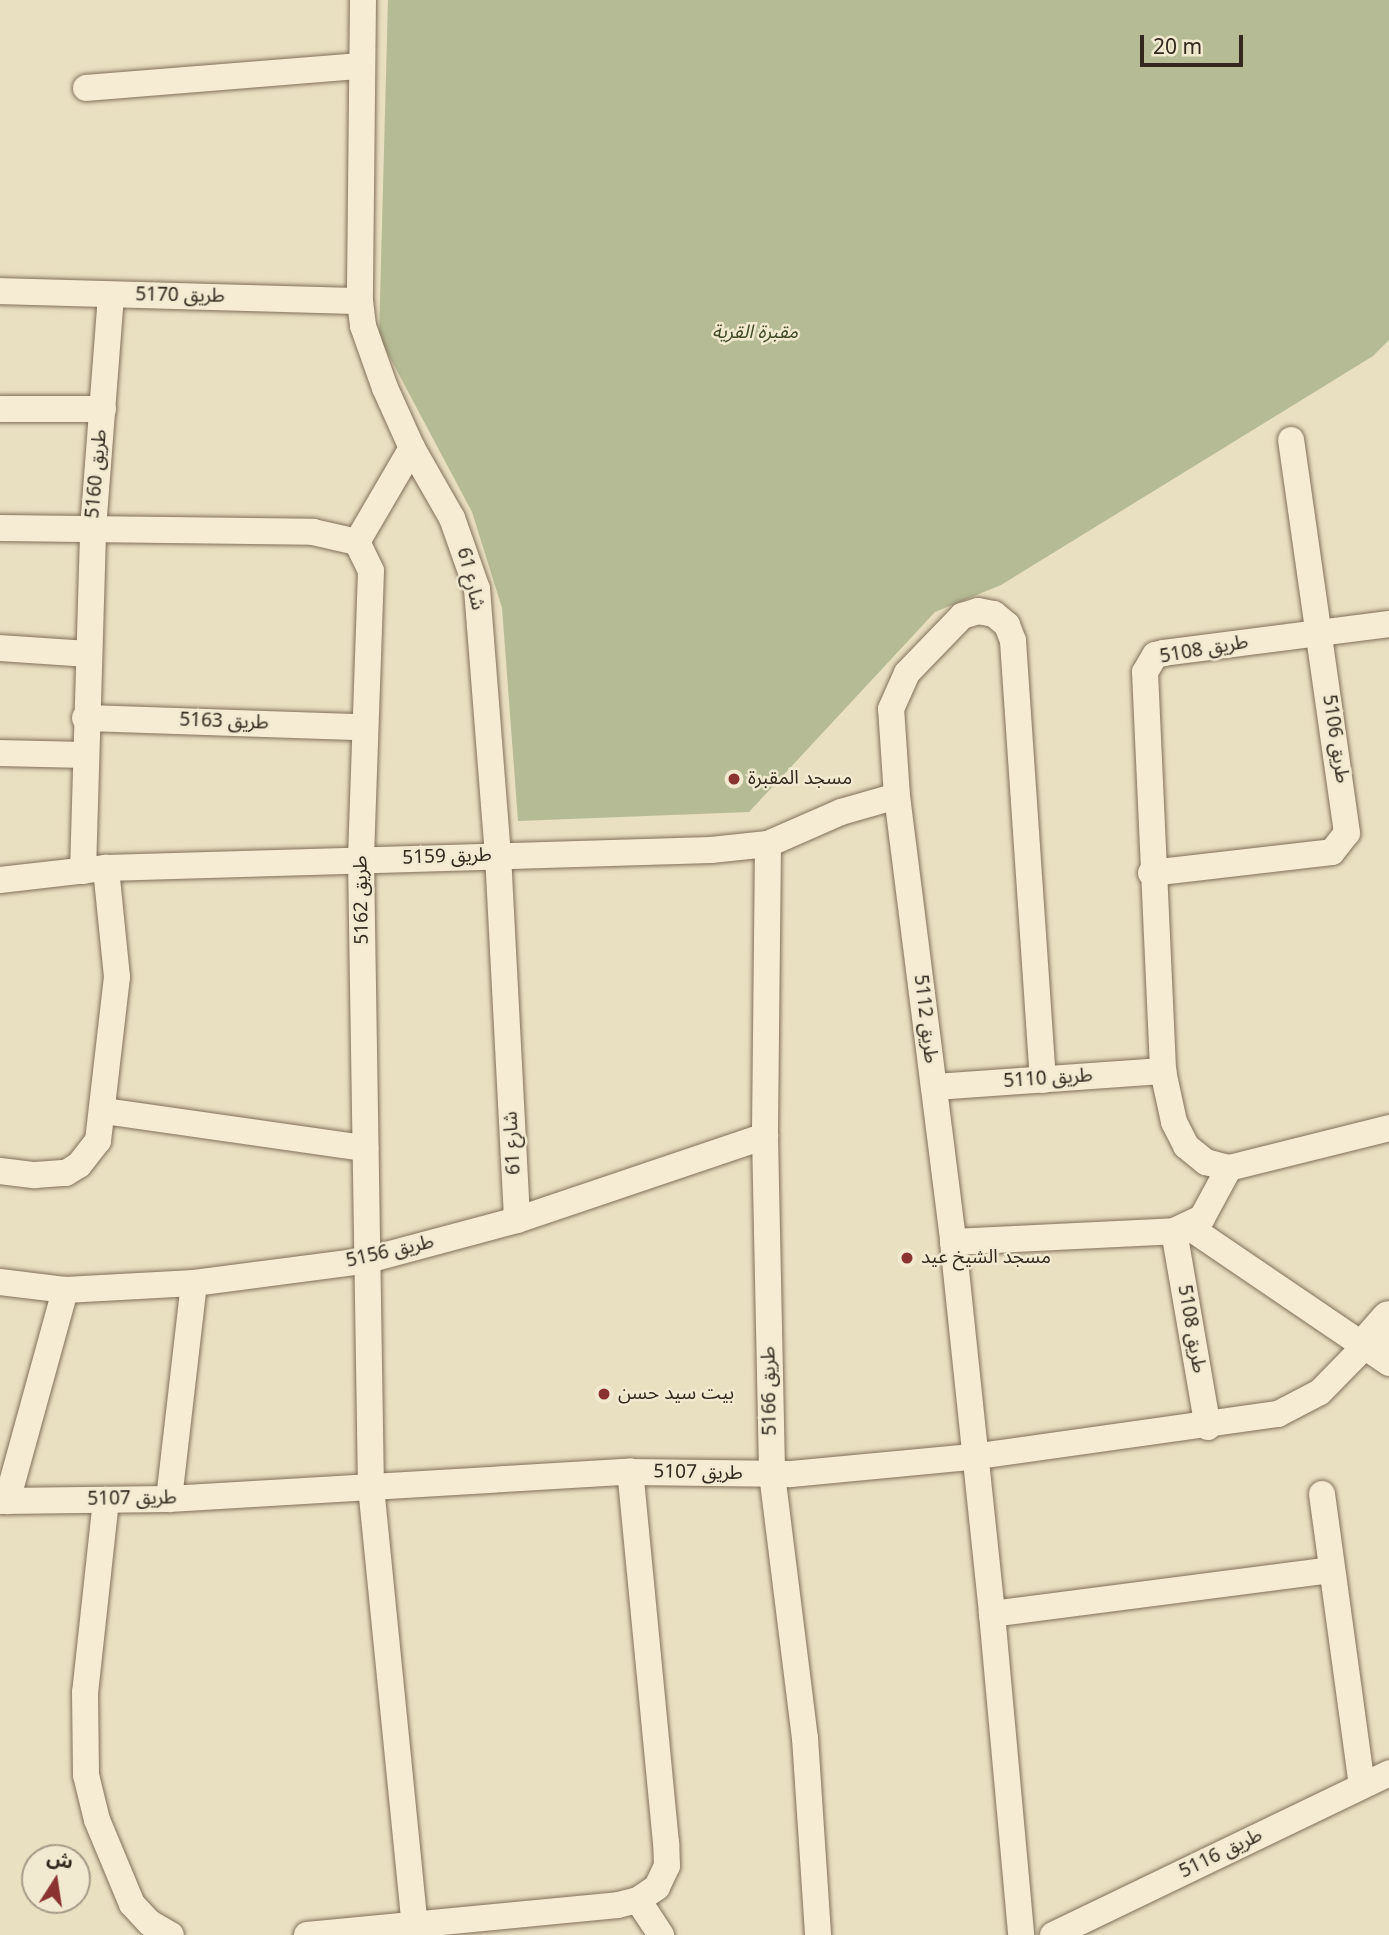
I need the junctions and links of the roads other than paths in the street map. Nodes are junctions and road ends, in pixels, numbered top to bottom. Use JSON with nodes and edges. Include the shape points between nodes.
{"nodes":[{"id":1,"x":363,"y":0,"type":"edge"},
{"id":2,"x":360,"y":66,"type":"junction"},
{"id":3,"x":86,"y":88,"type":"dead end"},
{"id":4,"x":0,"y":291,"type":"edge"},
{"id":5,"x":111,"y":295,"type":"junction"},
{"id":6,"x":360,"y":300,"type":"junction"},
{"id":7,"x":103,"y":408,"type":"junction"},
{"id":8,"x":0,"y":409,"type":"edge"},
{"id":9,"x":1291,"y":440,"type":"dead end"},
{"id":10,"x":412,"y":448,"type":"junction"},
{"id":11,"x":0,"y":528,"type":"edge"},
{"id":12,"x":93,"y":529,"type":"junction"},
{"id":13,"x":357,"y":542,"type":"junction"},
{"id":14,"x":1389,"y":624,"type":"edge"},
{"id":15,"x":1319,"y":633,"type":"junction"},
{"id":16,"x":0,"y":648,"type":"edge"},
{"id":17,"x":87,"y":654,"type":"junction"},
{"id":18,"x":85,"y":718,"type":"junction"},
{"id":19,"x":363,"y":727,"type":"junction"},
{"id":20,"x":0,"y":753,"type":"edge"},
{"id":21,"x":83,"y":755,"type":"junction"},
{"id":22,"x":897,"y":796,"type":"junction"},
{"id":23,"x":768,"y":844,"type":"junction"},
{"id":24,"x":498,"y":855,"type":"junction"},
{"id":25,"x":361,"y":860,"type":"junction"},
{"id":26,"x":95,"y":869,"type":"junction"},
{"id":27,"x":1152,"y":873,"type":"junction"},
{"id":28,"x":0,"y":880,"type":"edge"},
{"id":29,"x":1163,"y":1071,"type":"junction"},
{"id":30,"x":1043,"y":1080,"type":"junction"},
{"id":31,"x":934,"y":1087,"type":"junction"},
{"id":32,"x":104,"y":1111,"type":"junction"},
{"id":33,"x":1389,"y":1128,"type":"edge"},
{"id":34,"x":765,"y":1136,"type":"junction"},
{"id":35,"x":365,"y":1148,"type":"junction"},
{"id":36,"x":1229,"y":1168,"type":"junction"},
{"id":37,"x":0,"y":1171,"type":"edge"},
{"id":38,"x":517,"y":1220,"type":"junction"},
{"id":39,"x":1182,"y":1229,"type":"junction"},
{"id":40,"x":953,"y":1242,"type":"junction"},
{"id":41,"x":365,"y":1261,"type":"junction"},
{"id":42,"x":0,"y":1283,"type":"edge"},
{"id":43,"x":194,"y":1283,"type":"junction"},
{"id":44,"x":65,"y":1290,"type":"junction"},
{"id":45,"x":1382,"y":1342,"type":"edge"},
{"id":46,"x":1208,"y":1427,"type":"junction"},
{"id":47,"x":972,"y":1457,"type":"junction"},
{"id":48,"x":629,"y":1472,"type":"junction"},
{"id":49,"x":772,"y":1474,"type":"junction"},
{"id":50,"x":372,"y":1487,"type":"junction"},
{"id":51,"x":1322,"y":1494,"type":"dead end"},
{"id":52,"x":169,"y":1499,"type":"junction"},
{"id":53,"x":106,"y":1500,"type":"junction"},
{"id":54,"x":3,"y":1501,"type":"edge"},
{"id":55,"x":1329,"y":1570,"type":"junction"},
{"id":56,"x":992,"y":1614,"type":"junction"},
{"id":57,"x":1389,"y":1773,"type":"edge"},
{"id":58,"x":1362,"y":1785,"type":"junction"},
{"id":59,"x":638,"y":1900,"type":"junction"},
{"id":60,"x":415,"y":1928,"type":"junction"},
{"id":61,"x":170,"y":1935,"type":"edge"},
{"id":62,"x":307,"y":1935,"type":"edge"},
{"id":63,"x":661,"y":1935,"type":"edge"},
{"id":64,"x":818,"y":1935,"type":"edge"},
{"id":65,"x":1021,"y":1935,"type":"edge"},
{"id":66,"x":1053,"y":1935,"type":"edge"}],
"edges":[{"from":1,"to":2,"type":"street","name":"شارع 61"},
{"from":2,"to":3,"type":"street"},
{"from":2,"to":6,"type":"street","name":"شارع 61"},
{"from":4,"to":5,"type":"street","name":"طريق 5170"},
{"from":5,"to":6,"type":"street","name":"طريق 5170"},
{"from":5,"to":7,"type":"street","name":"طريق 5160"},
{"from":6,"to":10,"type":"street","name":"شارع 61","via":[[368,339]]},
{"from":7,"to":8,"type":"street"},
{"from":7,"to":12,"type":"street","name":"طريق 5160"},
{"from":9,"to":15,"type":"street","name":"طريق 5106"},
{"from":10,"to":13,"type":"street"},
{"from":10,"to":24,"type":"street","name":"شارع 61","via":[[452,518],[477,589]]},
{"from":11,"to":12,"type":"street"},
{"from":12,"to":13,"type":"street","via":[[313,532]]},
{"from":12,"to":17,"type":"street","name":"طريق 5160"},
{"from":13,"to":19,"type":"street","name":"طريق 5162","via":[[371,571]]},
{"from":14,"to":15,"type":"street","name":"طريق 5108"},
{"from":15,"to":27,"type":"street","name":"طريق 5108","via":[[1164,653],[1148,662]]},
{"from":15,"to":27,"type":"street","name":"طريق 5106","via":[[1347,820],[1342,844],[1320,855]]},
{"from":16,"to":17,"type":"street"},
{"from":17,"to":18,"type":"street","name":"طريق 5160"},
{"from":18,"to":19,"type":"street","name":"طريق 5163"},
{"from":18,"to":21,"type":"street","name":"طريق 5160"},
{"from":19,"to":25,"type":"street","name":"طريق 5162"},
{"from":20,"to":21,"type":"street"},
{"from":21,"to":26,"type":"street"},
{"from":22,"to":23,"type":"street","name":"طريق 5159","via":[[841,813]]},
{"from":22,"to":30,"type":"street","name":"طريق 5112","via":[[891,709],[907,673],[962,616],[978,611],[994,614],[1007,625],[1013,641]]},
{"from":22,"to":31,"type":"street","name":"طريق 5112"},
{"from":23,"to":24,"type":"street","name":"طريق 5159","via":[[711,850]]},
{"from":23,"to":34,"type":"street","name":"طريق 5166"},
{"from":24,"to":25,"type":"street","name":"طريق 5159"},
{"from":24,"to":38,"type":"street","name":"شارع 61"},
{"from":25,"to":26,"type":"street","name":"طريق 5159"},
{"from":25,"to":35,"type":"street","name":"طريق 5162"},
{"from":26,"to":28,"type":"street","name":"طريق 5159"},
{"from":26,"to":32,"type":"street","via":[[117,977]]},
{"from":27,"to":29,"type":"street"},
{"from":29,"to":30,"type":"street","name":"طريق 5110"},
{"from":29,"to":36,"type":"street","via":[[1174,1122],[1186,1146],[1206,1162]]},
{"from":30,"to":31,"type":"street","name":"طريق 5110"},
{"from":31,"to":40,"type":"street","name":"طريق 5112"},
{"from":32,"to":35,"type":"street"},
{"from":32,"to":37,"type":"street","via":[[98,1141],[72,1169],[50,1176]]},
{"from":33,"to":36,"type":"street"},
{"from":34,"to":38,"type":"street","name":"طريق 5156"},
{"from":34,"to":49,"type":"street","name":"طريق 5166"},
{"from":35,"to":41,"type":"street","name":"طريق 5162"},
{"from":36,"to":39,"type":"street","via":[[1211,1206]]},
{"from":38,"to":41,"type":"street","name":"طريق 5156"},
{"from":39,"to":40,"type":"street"},
{"from":39,"to":45,"type":"street"},
{"from":39,"to":46,"type":"street","name":"طريق 5108"},
{"from":40,"to":47,"type":"street","name":"طريق 5112"},
{"from":41,"to":43,"type":"street","name":"طريق 5156"},
{"from":41,"to":50,"type":"street","name":"طريق 5162"},
{"from":42,"to":44,"type":"street","name":"طريق 5156"},
{"from":43,"to":44,"type":"street","name":"طريق 5156"},
{"from":43,"to":52,"type":"street"},
{"from":44,"to":54,"type":"street"},
{"from":45,"to":46,"type":"street","name":"طريق 5107","via":[[1307,1402],[1278,1414]]},
{"from":46,"to":47,"type":"street","name":"طريق 5107"},
{"from":47,"to":49,"type":"street","name":"طريق 5107"},
{"from":47,"to":56,"type":"street","name":"طريق 5112"},
{"from":48,"to":49,"type":"street","name":"طريق 5107"},
{"from":48,"to":50,"type":"street","name":"طريق 5107"},
{"from":48,"to":59,"type":"street","via":[[667,1866],[657,1887]]},
{"from":49,"to":64,"type":"street","name":"طريق 5166","via":[[805,1738]]},
{"from":50,"to":52,"type":"street","name":"طريق 5107"},
{"from":50,"to":60,"type":"street","name":"طريق 5162"},
{"from":51,"to":55,"type":"street"},
{"from":52,"to":53,"type":"street","name":"طريق 5107"},
{"from":53,"to":54,"type":"street","name":"طريق 5107"},
{"from":53,"to":61,"type":"street","via":[[85,1692],[86,1775],[97,1820],[132,1904]]},
{"from":55,"to":56,"type":"street"},
{"from":55,"to":58,"type":"street"},
{"from":56,"to":65,"type":"street","name":"طريق 5112"},
{"from":57,"to":58,"type":"street","name":"طريق 5116"},
{"from":58,"to":66,"type":"street","name":"طريق 5116"},
{"from":59,"to":60,"type":"street"},
{"from":59,"to":63,"type":"street"},
{"from":60,"to":62,"type":"street"}]}
